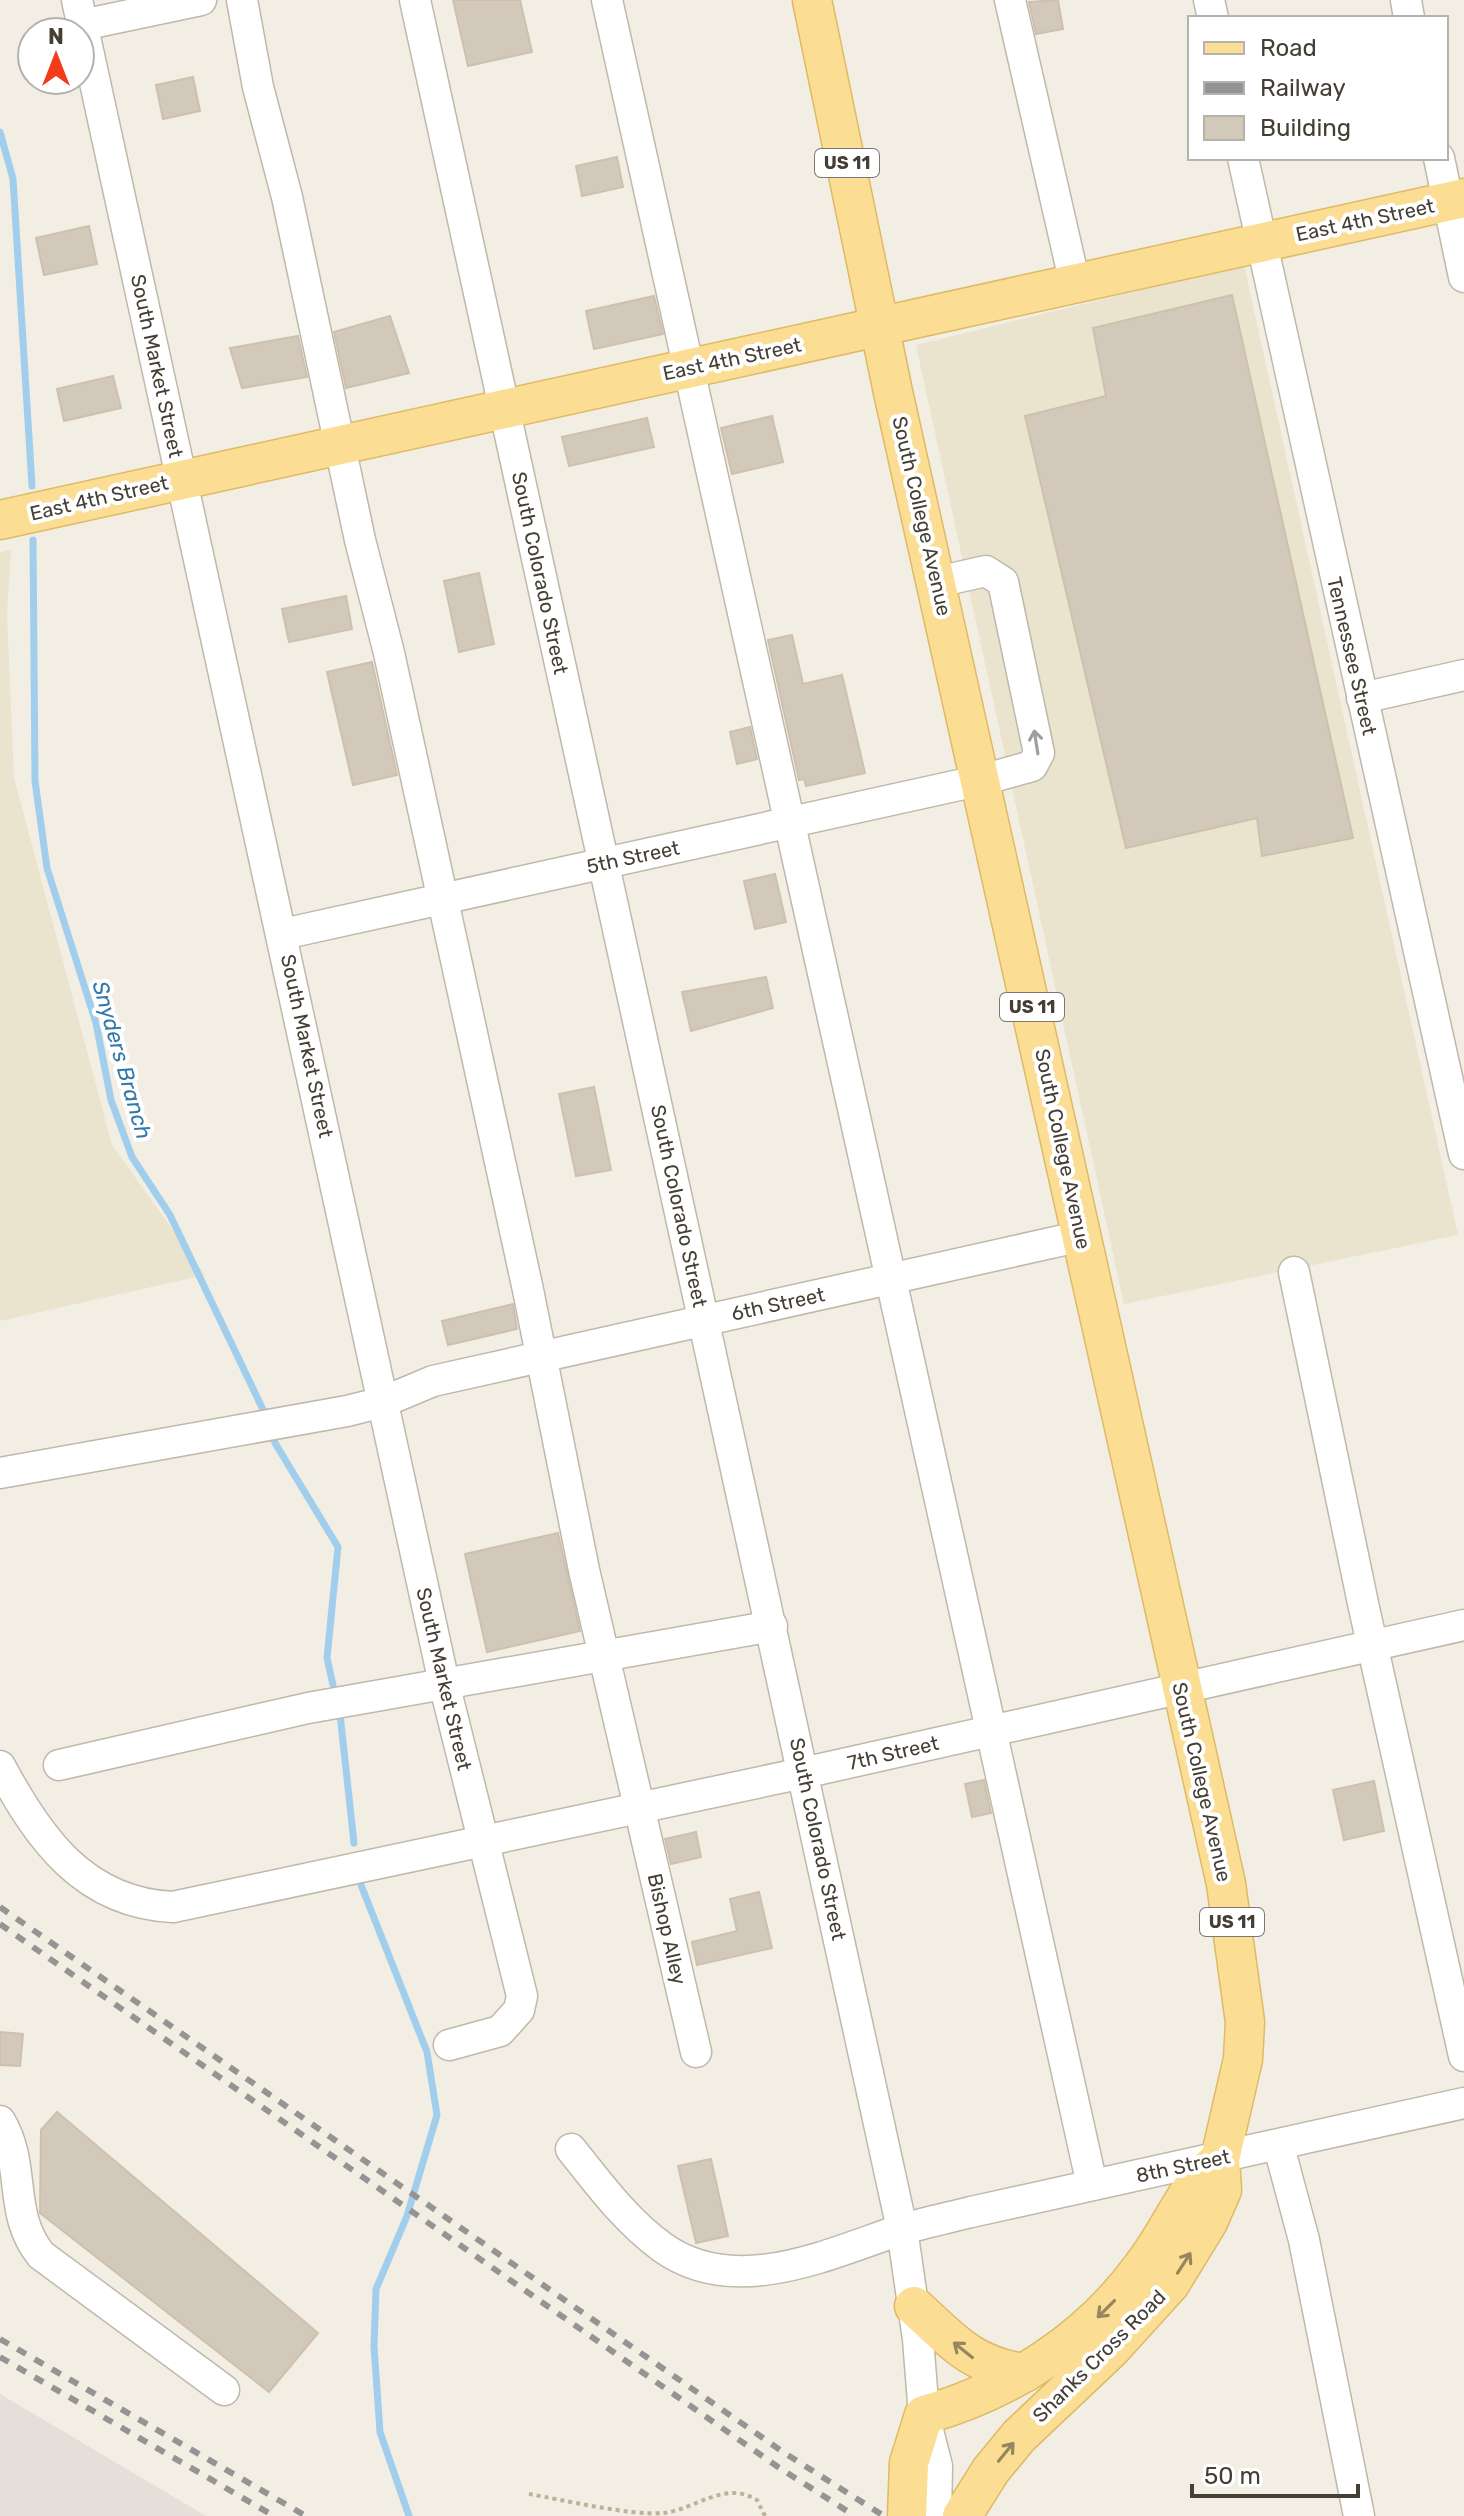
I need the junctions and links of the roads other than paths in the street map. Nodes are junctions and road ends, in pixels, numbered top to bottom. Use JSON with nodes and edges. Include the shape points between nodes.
{"nodes":[{"id":1,"x":201,"y":0,"type":"edge"},
{"id":2,"x":242,"y":0,"type":"edge"},
{"id":3,"x":415,"y":0,"type":"edge"},
{"id":4,"x":607,"y":0,"type":"edge"},
{"id":5,"x":812,"y":0,"type":"edge"},
{"id":6,"x":1010,"y":0,"type":"edge"},
{"id":7,"x":79,"y":12,"type":"edge"},
{"id":8,"x":1243,"y":160,"type":"edge"},
{"id":9,"x":1440,"y":160,"type":"edge"},
{"id":10,"x":1456,"y":200,"type":"edge"},
{"id":11,"x":1261,"y":243,"type":"junction"},
{"id":12,"x":1464,"y":277,"type":"edge"},
{"id":13,"x":1075,"y":284,"type":"junction"},
{"id":14,"x":880,"y":327,"type":"junction"},
{"id":15,"x":690,"y":368,"type":"junction"},
{"id":16,"x":504,"y":409,"type":"junction"},
{"id":17,"x":340,"y":445,"type":"junction"},
{"id":18,"x":183,"y":479,"type":"junction"},
{"id":19,"x":0,"y":520,"type":"edge"},
{"id":20,"x":937,"y":582,"type":"junction"},
{"id":21,"x":1464,"y":675,"type":"edge"},
{"id":22,"x":1362,"y":698,"type":"junction"},
{"id":23,"x":982,"y":780,"type":"junction"},
{"id":24,"x":790,"y":823,"type":"junction"},
{"id":25,"x":603,"y":863,"type":"junction"},
{"id":26,"x":442,"y":898,"type":"junction"},
{"id":27,"x":283,"y":934,"type":"junction"},
{"id":28,"x":1464,"y":1154,"type":"edge"},
{"id":29,"x":1082,"y":1236,"type":"junction"},
{"id":30,"x":1294,"y":1272,"type":"dead end"},
{"id":31,"x":889,"y":1279,"type":"junction"},
{"id":32,"x":704,"y":1320,"type":"junction"},
{"id":33,"x":541,"y":1357,"type":"junction"},
{"id":34,"x":383,"y":1402,"type":"junction"},
{"id":35,"x":0,"y":1473,"type":"edge"},
{"id":36,"x":1464,"y":1625,"type":"edge"},
{"id":37,"x":772,"y":1626,"type":"junction"},
{"id":38,"x":1372,"y":1645,"type":"junction"},
{"id":39,"x":604,"y":1655,"type":"junction"},
{"id":40,"x":444,"y":1683,"type":"junction"},
{"id":41,"x":1181,"y":1688,"type":"junction"},
{"id":42,"x":989,"y":1732,"type":"junction"},
{"id":43,"x":59,"y":1765,"type":"dead end"},
{"id":44,"x":0,"y":1766,"type":"edge"},
{"id":45,"x":803,"y":1773,"type":"junction"},
{"id":46,"x":639,"y":1806,"type":"junction"},
{"id":47,"x":480,"y":1839,"type":"junction"},
{"id":48,"x":449,"y":2045,"type":"dead end"},
{"id":49,"x":696,"y":2052,"type":"dead end"},
{"id":50,"x":1464,"y":2056,"type":"edge"},
{"id":51,"x":1464,"y":2103,"type":"edge"},
{"id":52,"x":0,"y":2121,"type":"edge"},
{"id":53,"x":1279,"y":2147,"type":"junction"},
{"id":54,"x":571,"y":2149,"type":"dead end"},
{"id":55,"x":1220,"y":2159,"type":"junction"},
{"id":56,"x":1092,"y":2185,"type":"junction"},
{"id":57,"x":902,"y":2229,"type":"junction"},
{"id":58,"x":914,"y":2306,"type":"junction"},
{"id":59,"x":1024,"y":2373,"type":"junction"},
{"id":60,"x":224,"y":2390,"type":"dead end"},
{"id":61,"x":924,"y":2415,"type":"junction"},
{"id":62,"x":917,"y":2514,"type":"edge"},
{"id":63,"x":962,"y":2516,"type":"edge"},
{"id":64,"x":1359,"y":2516,"type":"edge"}],
"edges":[{"from":1,"to":7,"type":"street"},
{"from":2,"to":17,"type":"street","name":"Bishop Alley"},
{"from":3,"to":16,"type":"street","name":"South Colorado Street"},
{"from":4,"to":15,"type":"street"},
{"from":5,"to":14,"type":"main road","name":"South College Avenue","number":"US 11"},
{"from":6,"to":13,"type":"street"},
{"from":7,"to":18,"type":"street","name":"South Market Street"},
{"from":8,"to":11,"type":"street","name":"Tennessee Street"},
{"from":9,"to":10,"type":"street"},
{"from":10,"to":11,"type":"main road","name":"East 4th Street"},
{"from":10,"to":12,"type":"street"},
{"from":11,"to":13,"type":"main road","name":"East 4th Street"},
{"from":11,"to":22,"type":"street","name":"Tennessee Street"},
{"from":13,"to":14,"type":"main road","name":"East 4th Street"},
{"from":14,"to":15,"type":"main road","name":"East 4th Street"},
{"from":14,"to":20,"type":"main road","name":"South College Avenue","number":"US 11"},
{"from":15,"to":16,"type":"main road","name":"East 4th Street"},
{"from":15,"to":24,"type":"street"},
{"from":16,"to":17,"type":"main road","name":"East 4th Street"},
{"from":16,"to":25,"type":"street","name":"South Colorado Street"},
{"from":17,"to":18,"type":"main road","name":"East 4th Street"},
{"from":17,"to":26,"type":"street","name":"Bishop Alley"},
{"from":18,"to":19,"type":"main road","name":"East 4th Street"},
{"from":18,"to":27,"type":"street","name":"South Market Street"},
{"from":20,"to":23,"type":"main road","name":"South College Avenue","number":"US 11"},
{"from":23,"to":20,"type":"street","name":"5th Street","one_way":true,"via":[[1032,766],[1039,753],[1003,582],[986,571]]},
{"from":21,"to":22,"type":"street"},
{"from":22,"to":28,"type":"street","name":"Tennessee Street"},
{"from":23,"to":24,"type":"street","name":"5th Street"},
{"from":23,"to":29,"type":"main road","name":"South College Avenue","number":"US 11"},
{"from":24,"to":25,"type":"street","name":"5th Street"},
{"from":24,"to":31,"type":"street"},
{"from":25,"to":26,"type":"street","name":"5th Street"},
{"from":25,"to":32,"type":"street","name":"South Colorado Street"},
{"from":26,"to":27,"type":"street","name":"5th Street"},
{"from":26,"to":33,"type":"street","name":"Bishop Alley"},
{"from":27,"to":34,"type":"street","name":"South Market Street"},
{"from":29,"to":31,"type":"street","name":"6th Street"},
{"from":29,"to":41,"type":"main road","name":"South College Avenue","number":"US 11"},
{"from":30,"to":38,"type":"street"},
{"from":31,"to":32,"type":"street","name":"6th Street"},
{"from":31,"to":42,"type":"street"},
{"from":32,"to":33,"type":"street","name":"6th Street"},
{"from":32,"to":37,"type":"street","name":"South Colorado Street"},
{"from":33,"to":34,"type":"street","name":"6th Street","via":[[433,1381]]},
{"from":33,"to":39,"type":"street","name":"Bishop Alley"},
{"from":34,"to":35,"type":"street","name":"6th Street"},
{"from":34,"to":40,"type":"street","name":"South Market Street"},
{"from":36,"to":38,"type":"street","name":"7th Street"},
{"from":37,"to":39,"type":"street"},
{"from":37,"to":45,"type":"street","name":"South Colorado Street"},
{"from":38,"to":41,"type":"street","name":"7th Street"},
{"from":38,"to":50,"type":"street"},
{"from":39,"to":40,"type":"street"},
{"from":39,"to":46,"type":"street","name":"Bishop Alley"},
{"from":40,"to":43,"type":"street"},
{"from":40,"to":47,"type":"street","name":"South Market Street"},
{"from":41,"to":42,"type":"street","name":"7th Street"},
{"from":41,"to":55,"type":"main road","name":"South College Avenue","number":"US 11","via":[[1226,1884],[1245,2022],[1243,2059]]},
{"from":42,"to":45,"type":"street","name":"7th Street"},
{"from":42,"to":56,"type":"street"},
{"from":44,"to":47,"type":"street","name":"7th Street","via":[[50,1843],[98,1886],[146,1906],[173,1907],[228,1896]]},
{"from":45,"to":46,"type":"street","name":"7th Street"},
{"from":45,"to":57,"type":"street","name":"South Colorado Street"},
{"from":46,"to":47,"type":"street","name":"7th Street"},
{"from":46,"to":49,"type":"street","name":"Bishop Alley"},
{"from":47,"to":48,"type":"street","name":"South Market Street","via":[[522,1996],[519,2010],[500,2031]]},
{"from":51,"to":53,"type":"street","name":"8th Street"},
{"from":52,"to":60,"type":"street","via":[[18,2174],[21,2221],[41,2255]]},
{"from":53,"to":55,"type":"street","name":"8th Street"},
{"from":53,"to":64,"type":"street","via":[[1304,2240]]},
{"from":54,"to":57,"type":"street","name":"8th Street","via":[[628,2217],[662,2248],[692,2263],[751,2272],[779,2268]]},
{"from":55,"to":56,"type":"street","name":"8th Street"},
{"from":55,"to":59,"type":"main road","name":"Shanks Cross Road","one_way":true,"via":[[1192,2188],[1120,2295],[1089,2327]]},
{"from":63,"to":55,"type":"main road","name":"Shanks Cross Road","number":"US 11","one_way":true,"via":[[1019,2436],[1170,2284],[1222,2190]]},
{"from":56,"to":57,"type":"street","name":"8th Street"},
{"from":57,"to":58,"type":"street","name":"South Colorado Street"},
{"from":59,"to":58,"type":"main road","one_way":true,"via":[[975,2360]]},
{"from":58,"to":61,"type":"street","name":"South Colorado Street"},
{"from":59,"to":61,"type":"main road","name":"Shanks Cross Road"},
{"from":61,"to":62,"type":"main road","name":"South Colorado Street","via":[[909,2463]]}]}
